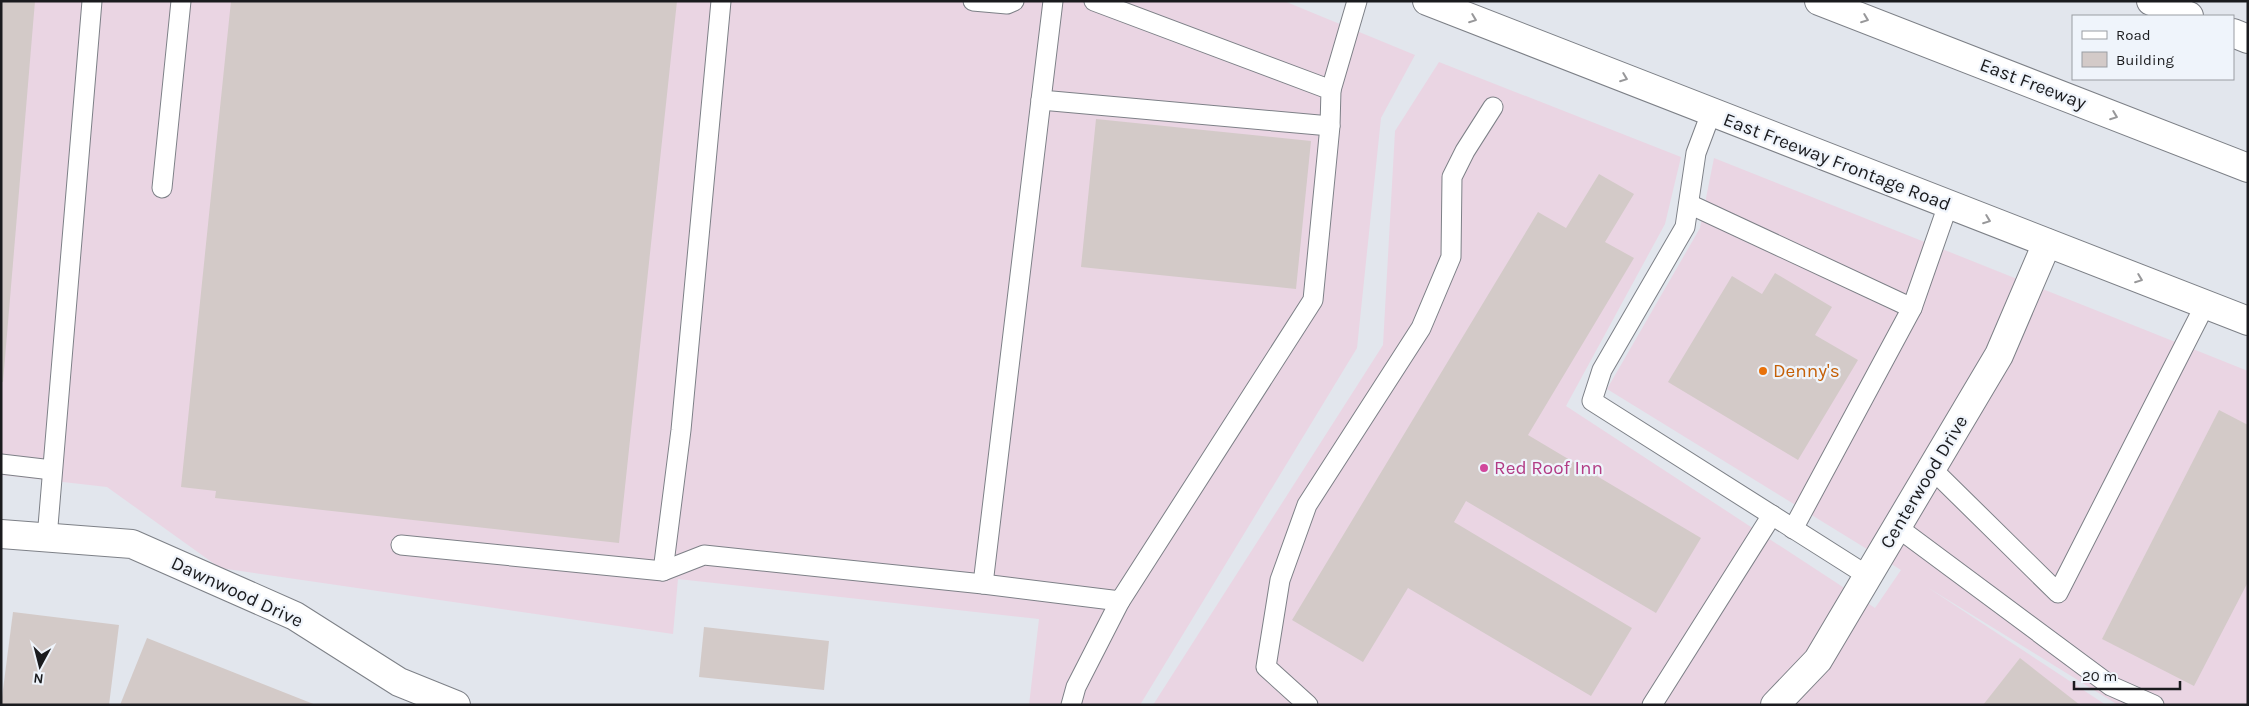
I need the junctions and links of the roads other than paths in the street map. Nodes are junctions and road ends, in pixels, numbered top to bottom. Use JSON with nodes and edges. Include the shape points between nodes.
{"nodes":[{"id":1,"x":92,"y":1,"type":"edge"},
{"id":2,"x":181,"y":1,"type":"edge"},
{"id":3,"x":721,"y":1,"type":"edge"},
{"id":4,"x":973,"y":1,"type":"edge"},
{"id":5,"x":1014,"y":1,"type":"edge"},
{"id":6,"x":1053,"y":1,"type":"edge"},
{"id":7,"x":1094,"y":1,"type":"edge"},
{"id":8,"x":1357,"y":1,"type":"edge"},
{"id":9,"x":1427,"y":1,"type":"edge"},
{"id":10,"x":1819,"y":1,"type":"edge"},
{"id":11,"x":2151,"y":1,"type":"edge"},
{"id":12,"x":2186,"y":15,"type":"edge"},
{"id":13,"x":2234,"y":33,"type":"edge"},
{"id":14,"x":2248,"y":39,"type":"edge"},
{"id":15,"x":1331,"y":90,"type":"junction"},
{"id":16,"x":1042,"y":100,"type":"junction"},
{"id":17,"x":1493,"y":107,"type":"dead end"},
{"id":18,"x":1711,"y":112,"type":"junction"},
{"id":19,"x":1330,"y":126,"type":"junction"},
{"id":20,"x":2248,"y":168,"type":"edge"},
{"id":21,"x":162,"y":188,"type":"dead end"},
{"id":22,"x":1689,"y":204,"type":"junction"},
{"id":23,"x":1948,"y":205,"type":"junction"},
{"id":24,"x":2047,"y":243,"type":"junction"},
{"id":25,"x":2205,"y":305,"type":"junction"},
{"id":26,"x":1912,"y":308,"type":"junction"},
{"id":27,"x":2248,"y":321,"type":"edge"},
{"id":28,"x":1,"y":464,"type":"edge"},
{"id":29,"x":1932,"y":469,"type":"junction"},
{"id":30,"x":52,"y":470,"type":"junction"},
{"id":31,"x":1772,"y":515,"type":"junction"},
{"id":32,"x":1897,"y":527,"type":"junction"},
{"id":33,"x":1793,"y":529,"type":"junction"},
{"id":34,"x":1,"y":534,"type":"edge"},
{"id":35,"x":47,"y":538,"type":"junction"},
{"id":36,"x":401,"y":545,"type":"dead end"},
{"id":37,"x":663,"y":571,"type":"junction"},
{"id":38,"x":1868,"y":576,"type":"junction"},
{"id":39,"x":983,"y":584,"type":"junction"},
{"id":40,"x":1120,"y":601,"type":"junction"},
{"id":41,"x":456,"y":705,"type":"edge"},
{"id":42,"x":1071,"y":705,"type":"edge"},
{"id":43,"x":1308,"y":705,"type":"edge"},
{"id":44,"x":1652,"y":705,"type":"edge"},
{"id":45,"x":1775,"y":705,"type":"edge"},
{"id":46,"x":2154,"y":705,"type":"edge"}],
"edges":[{"from":1,"to":30,"type":"lane"},
{"from":2,"to":21,"type":"lane"},
{"from":3,"to":37,"type":"lane","via":[[681,430]]},
{"from":4,"to":5,"type":"lane","via":[[1006,4]]},
{"from":6,"to":16,"type":"lane"},
{"from":7,"to":15,"type":"lane"},
{"from":8,"to":15,"type":"lane"},
{"from":9,"to":18,"type":"main road","name":"East Freeway Frontage Road","one_way":true},
{"from":10,"to":20,"type":"main road","name":"East Freeway","one_way":true},
{"from":11,"to":12,"type":"main road"},
{"from":13,"to":14,"type":"main road"},
{"from":15,"to":19,"type":"lane"},
{"from":16,"to":19,"type":"lane"},
{"from":16,"to":39,"type":"lane"},
{"from":17,"to":43,"type":"lane","via":[[1452,176],[1451,257],[1422,328],[1307,506],[1280,580],[1266,667]]},
{"from":18,"to":22,"type":"lane","via":[[1696,153]]},
{"from":18,"to":23,"type":"main road","name":"East Freeway Frontage Road"},
{"from":19,"to":40,"type":"lane","via":[[1313,300]]},
{"from":22,"to":26,"type":"lane"},
{"from":22,"to":31,"type":"lane","via":[[1685,227],[1602,370],[1592,401]]},
{"from":23,"to":24,"type":"main road","name":"East Freeway Frontage Road","one_way":true},
{"from":23,"to":26,"type":"lane"},
{"from":24,"to":25,"type":"main road","name":"East Freeway Frontage Road","one_way":true},
{"from":24,"to":29,"type":"main road","name":"Centerwood Drive","via":[[1999,354]]},
{"from":25,"to":27,"type":"main road","name":"East Freeway Frontage Road"},
{"from":25,"to":29,"type":"lane","via":[[2058,593]]},
{"from":26,"to":33,"type":"lane"},
{"from":28,"to":30,"type":"lane"},
{"from":29,"to":32,"type":"main road","name":"Centerwood Drive"},
{"from":30,"to":35,"type":"lane"},
{"from":31,"to":33,"type":"lane"},
{"from":31,"to":44,"type":"lane"},
{"from":32,"to":38,"type":"main road","name":"Centerwood Drive"},
{"from":32,"to":46,"type":"lane","via":[[2111,686]]},
{"from":33,"to":38,"type":"lane"},
{"from":34,"to":35,"type":"main road","name":"Dawnwood Drive"},
{"from":35,"to":41,"type":"main road","name":"Dawnwood Drive","via":[[132,544],[295,616],[400,682]]},
{"from":36,"to":37,"type":"lane"},
{"from":37,"to":39,"type":"lane","via":[[704,555]]},
{"from":38,"to":45,"type":"main road","name":"Centerwood Drive","via":[[1818,660]]},
{"from":39,"to":40,"type":"lane"},
{"from":40,"to":42,"type":"lane","via":[[1076,687]]}]}
